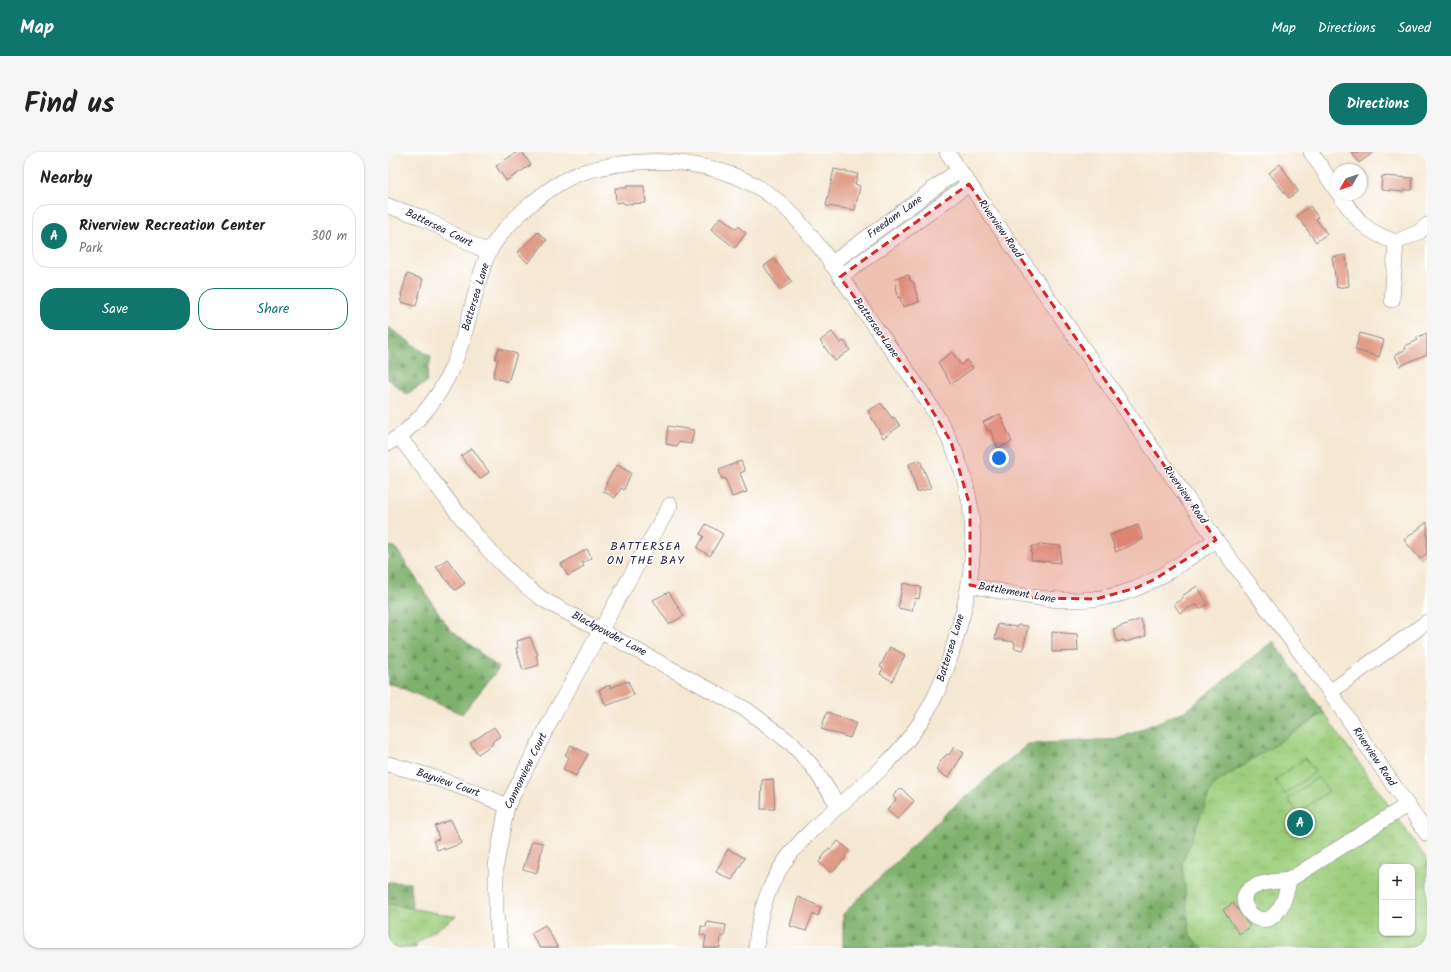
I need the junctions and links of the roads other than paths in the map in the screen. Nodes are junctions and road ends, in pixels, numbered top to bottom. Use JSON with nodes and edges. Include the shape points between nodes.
{"nodes":[{"id":1,"x":947,"y":152,"type":"edge"},
{"id":2,"x":1311,"y":152,"type":"edge"},
{"id":3,"x":959,"y":170,"type":"junction"},
{"id":4,"x":1331,"y":182,"type":"edge"},
{"id":5,"x":969,"y":184,"type":"junction"},
{"id":6,"x":1344,"y":200,"type":"edge"},
{"id":7,"x":388,"y":206,"type":"edge"},
{"id":8,"x":1427,"y":225,"type":"edge"},
{"id":9,"x":1396,"y":242,"type":"junction"},
{"id":10,"x":489,"y":253,"type":"junction"},
{"id":11,"x":830,"y":264,"type":"junction"},
{"id":12,"x":840,"y":277,"type":"junction"},
{"id":13,"x":1392,"y":300,"type":"dead end"},
{"id":14,"x":394,"y":441,"type":"edge"},
{"id":15,"x":670,"y":505,"type":"dead end"},
{"id":16,"x":1216,"y":540,"type":"junction"},
{"id":17,"x":970,"y":584,"type":"junction"},
{"id":18,"x":1427,"y":622,"type":"edge"},
{"id":19,"x":601,"y":630,"type":"junction"},
{"id":20,"x":1330,"y":692,"type":"junction"},
{"id":21,"x":388,"y":764,"type":"edge"},
{"id":22,"x":838,"y":805,"type":"junction"},
{"id":23,"x":1407,"y":805,"type":"junction"},
{"id":24,"x":507,"y":806,"type":"junction"},
{"id":25,"x":1427,"y":834,"type":"edge"},
{"id":26,"x":1289,"y":880,"type":"dead end"},
{"id":27,"x":501,"y":948,"type":"edge"},
{"id":28,"x":756,"y":948,"type":"edge"}],
"edges":[{"from":1,"to":3,"type":"street","name":"Riverview Road"},
{"from":2,"to":4,"type":"street"},
{"from":3,"to":5,"type":"street","name":"Riverview Road"},
{"from":3,"to":11,"type":"street","name":"Freedom Lane"},
{"from":5,"to":12,"type":"street","name":"Freedom Lane"},
{"from":5,"to":16,"type":"street","name":"Riverview Road"},
{"from":6,"to":9,"type":"street","via":[[1361,223],[1377,235]]},
{"from":7,"to":10,"type":"street","name":"Battersea Court","via":[[421,217]]},
{"from":8,"to":9,"type":"street"},
{"from":9,"to":13,"type":"street"},
{"from":10,"to":11,"type":"street","name":"Battersea Lane","via":[[525,210],[556,184],[586,170],[613,162],[654,158],[692,161],[719,169],[757,186],[790,212]]},
{"from":10,"to":14,"type":"street","name":"Battersea Lane","via":[[462,344],[448,380],[436,399]]},
{"from":11,"to":12,"type":"street","name":"Battersea Lane"},
{"from":12,"to":17,"type":"street","name":"Battersea Lane","via":[[920,391],[951,442],[962,469],[970,506]]},
{"from":14,"to":19,"type":"street","name":"Blackpowder Lane","via":[[483,544],[524,586],[544,600]]},
{"from":15,"to":19,"type":"street","name":"Cannonview Court"},
{"from":16,"to":17,"type":"street","name":"Battlement Lane","via":[[1148,582],[1116,595],[1096,599],[1062,601],[1034,598]]},
{"from":16,"to":20,"type":"street","name":"Riverview Road"},
{"from":17,"to":22,"type":"street","name":"Battersea Lane","via":[[946,672],[923,718],[887,763]]},
{"from":18,"to":20,"type":"street"},
{"from":19,"to":22,"type":"street","name":"Blackpowder Lane","via":[[714,690],[775,729],[813,767]]},
{"from":19,"to":24,"type":"street","name":"Cannonview Court"},
{"from":20,"to":23,"type":"street","name":"Riverview Road"},
{"from":21,"to":24,"type":"street","name":"Bayview Court","via":[[442,780]]},
{"from":22,"to":28,"type":"street","name":"Battersea Lane","via":[[798,843],[777,874],[762,911]]},
{"from":23,"to":25,"type":"street","name":"Riverview Road"},
{"from":23,"to":26,"type":"street"},
{"from":24,"to":27,"type":"street","name":"Cannonview Court","via":[[496,865],[496,915]]}]}
